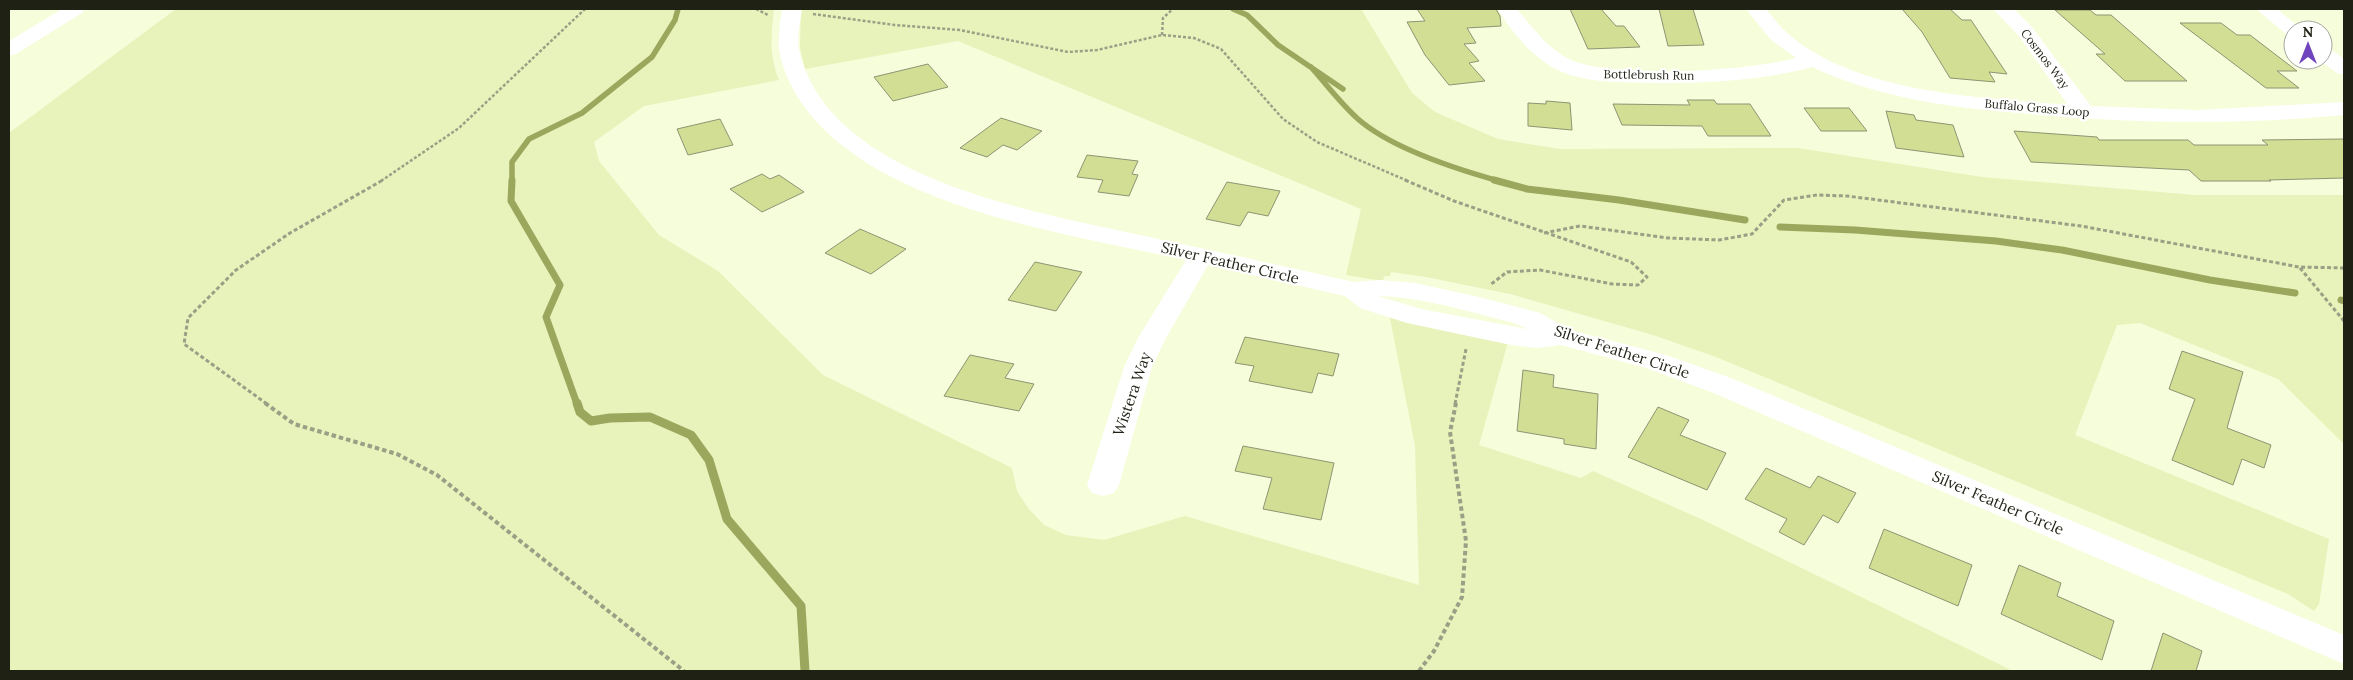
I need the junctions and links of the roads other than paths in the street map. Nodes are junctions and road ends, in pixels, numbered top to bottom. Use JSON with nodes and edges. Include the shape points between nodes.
{"nodes":[{"id":1,"x":76,"y":9,"type":"edge"},
{"id":2,"x":1508,"y":9,"type":"edge"},
{"id":3,"x":1756,"y":9,"type":"edge"},
{"id":4,"x":2003,"y":9,"type":"edge"},
{"id":5,"x":2265,"y":9,"type":"edge"},
{"id":6,"x":791,"y":10,"type":"edge"},
{"id":7,"x":2283,"y":22,"type":"edge"},
{"id":8,"x":9,"y":50,"type":"edge"},
{"id":9,"x":1814,"y":60,"type":"junction"},
{"id":10,"x":2333,"y":61,"type":"edge"},
{"id":11,"x":2344,"y":69,"type":"edge"},
{"id":12,"x":2344,"y":109,"type":"edge"},
{"id":13,"x":2085,"y":112,"type":"junction"},
{"id":14,"x":1201,"y":256,"type":"junction"},
{"id":15,"x":1103,"y":484,"type":"dead end"},
{"id":16,"x":2344,"y":650,"type":"edge"}],
"edges":[{"from":1,"to":8,"type":"street"},
{"from":2,"to":9,"type":"street","name":"Bottlebrush Run","via":[[1553,67],[1610,76],[1727,76],[1757,74]]},
{"from":3,"to":9,"type":"street","name":"Buffalo Grass Loop","via":[[1776,34]]},
{"from":4,"to":13,"type":"street","name":"Cosmos Way","via":[[2025,31]]},
{"from":5,"to":7,"type":"street"},
{"from":6,"to":14,"type":"street","name":"Silver Feather Circle","via":[[789,53],[795,74],[809,100],[831,125],[893,169],[931,187],[1006,212]]},
{"from":9,"to":13,"type":"street","name":"Buffalo Grass Loop","via":[[1869,82],[1934,98]]},
{"from":10,"to":11,"type":"street"},
{"from":12,"to":13,"type":"street","name":"Buffalo Grass Loop","via":[[2196,117]]},
{"from":14,"to":15,"type":"street","name":"Wistera Way","via":[[1138,366]]},
{"from":14,"to":16,"type":"street","name":"Silver Feather Circle","via":[[1354,290],[1369,302],[1417,317],[1511,336],[1538,339],[1561,336],[1656,362],[1721,385]]}]}
